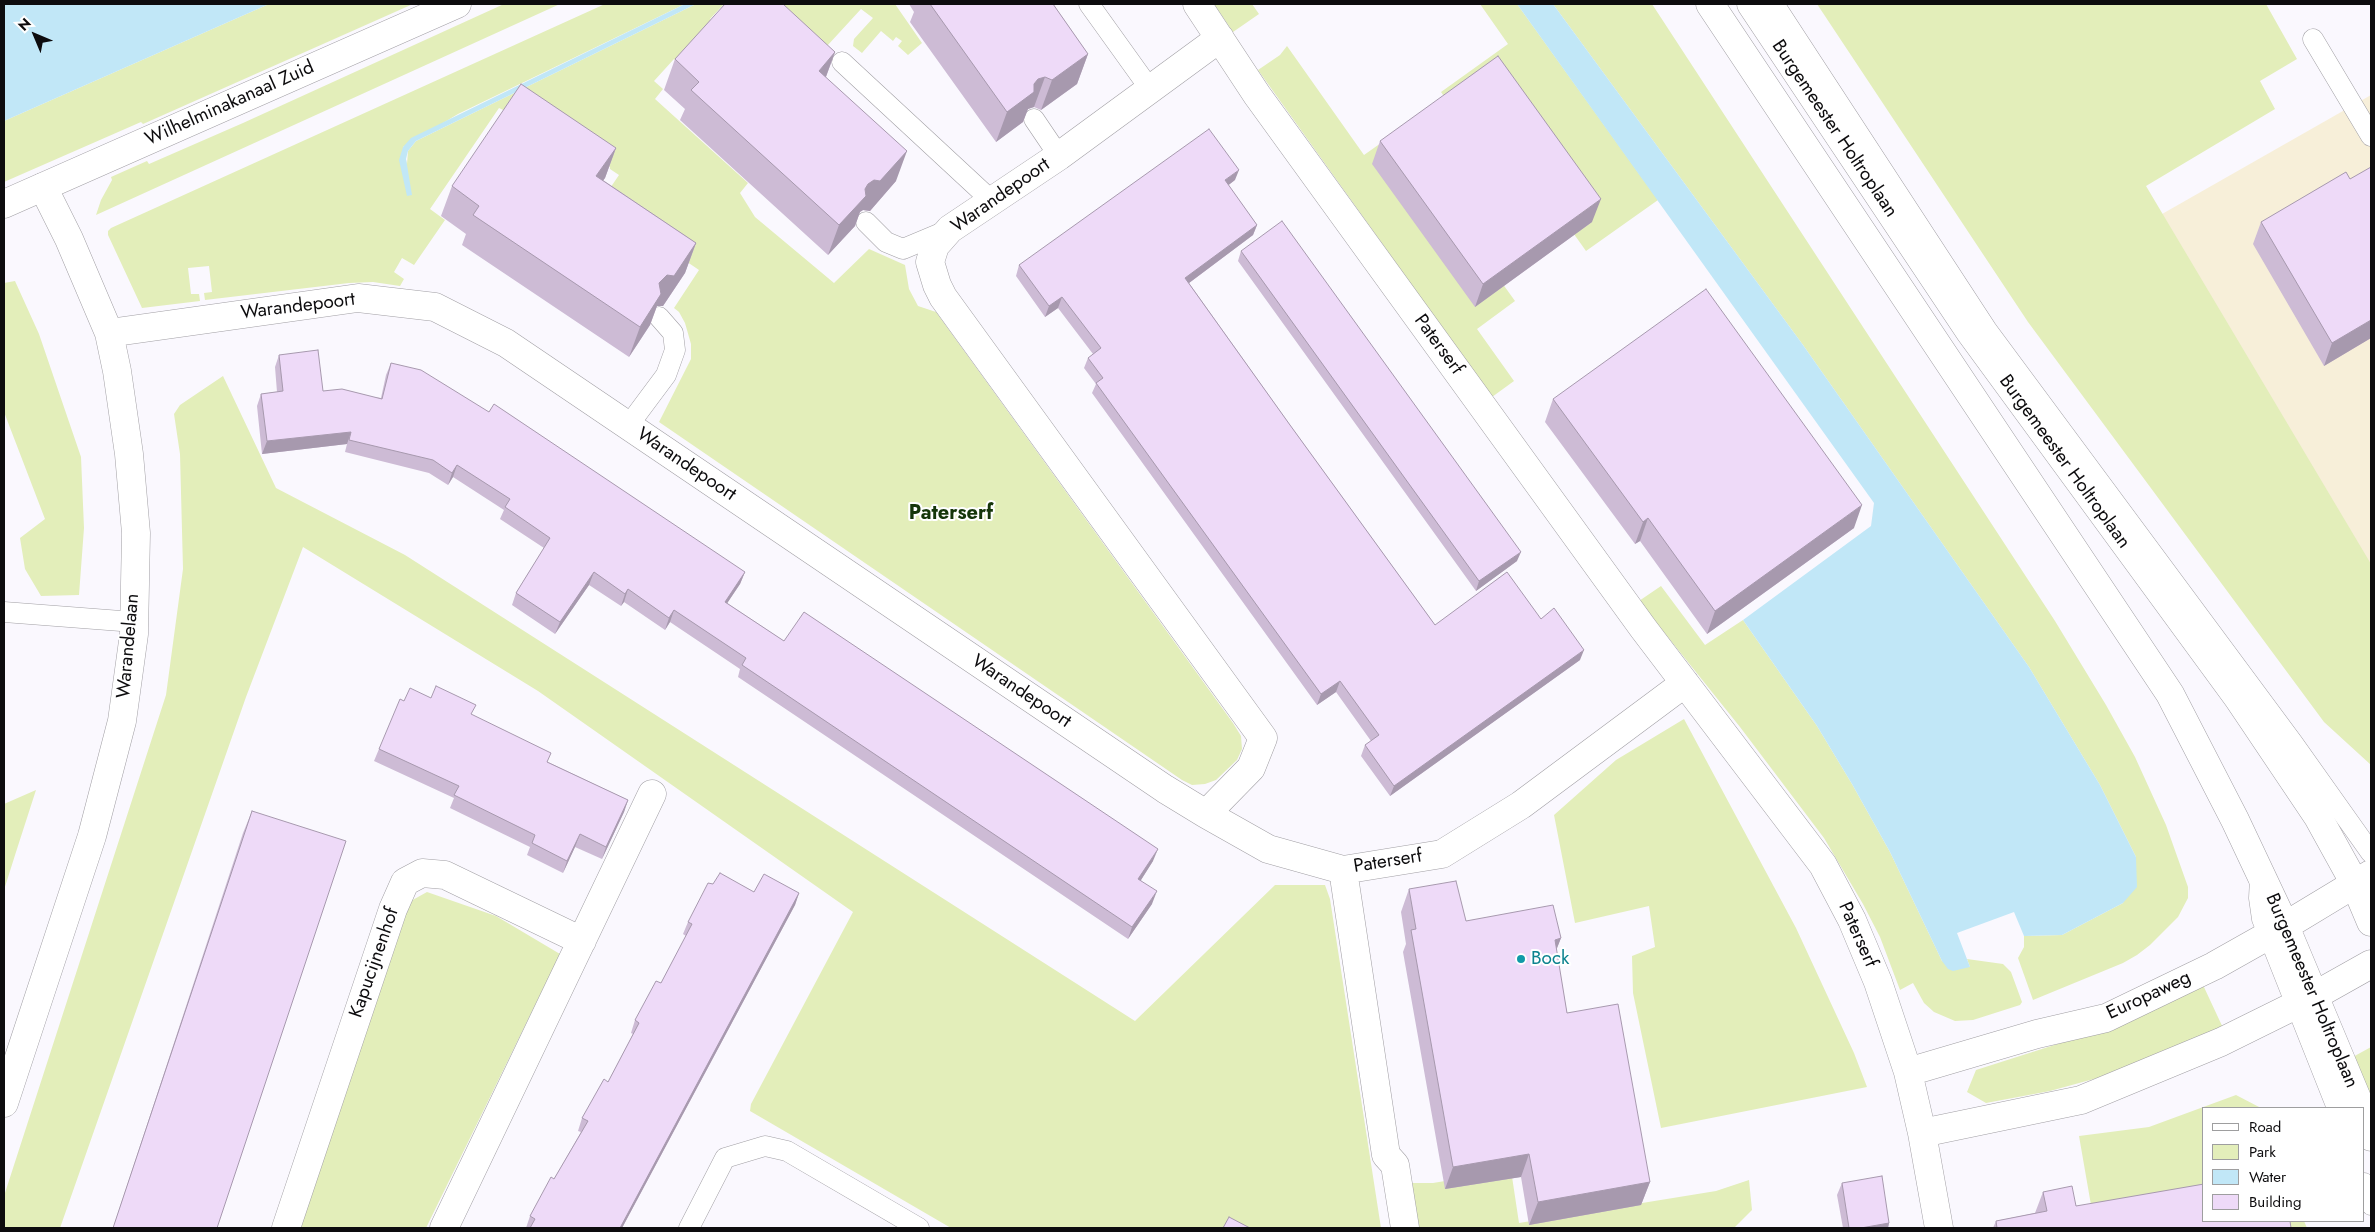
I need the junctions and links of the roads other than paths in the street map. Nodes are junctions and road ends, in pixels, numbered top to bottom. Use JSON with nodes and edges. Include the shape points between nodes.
{"nodes":[{"id":1,"x":457,"y":4,"type":"edge"},
{"id":2,"x":1089,"y":4,"type":"edge"},
{"id":3,"x":1197,"y":4,"type":"edge"},
{"id":4,"x":1710,"y":4,"type":"edge"},
{"id":5,"x":1751,"y":4,"type":"edge"},
{"id":6,"x":1774,"y":4,"type":"edge"},
{"id":7,"x":1220,"y":38,"type":"junction"},
{"id":8,"x":2313,"y":39,"type":"dead end"},
{"id":9,"x":842,"y":62,"type":"dead end"},
{"id":10,"x":1150,"y":89,"type":"junction"},
{"id":11,"x":1034,"y":119,"type":"edge"},
{"id":12,"x":2371,"y":136,"type":"edge"},
{"id":13,"x":1059,"y":156,"type":"junction"},
{"id":14,"x":43,"y":187,"type":"junction"},
{"id":15,"x":992,"y":201,"type":"junction"},
{"id":16,"x":4,"y":204,"type":"edge"},
{"id":17,"x":866,"y":222,"type":"edge"},
{"id":18,"x":950,"y":229,"type":"junction"},
{"id":19,"x":659,"y":317,"type":"edge"},
{"id":20,"x":109,"y":333,"type":"junction"},
{"id":21,"x":628,"y":426,"type":"junction"},
{"id":22,"x":4,"y":612,"type":"edge"},
{"id":23,"x":134,"y":622,"type":"junction"},
{"id":24,"x":1685,"y":683,"type":"junction"},
{"id":25,"x":652,"y":794,"type":"dead end"},
{"id":26,"x":1206,"y":814,"type":"junction"},
{"id":27,"x":2371,"y":853,"type":"edge"},
{"id":28,"x":1343,"y":870,"type":"junction"},
{"id":29,"x":2363,"y":879,"type":"edge"},
{"id":30,"x":2371,"y":922,"type":"edge"},
{"id":31,"x":2276,"y":931,"type":"junction"},
{"id":32,"x":582,"y":941,"type":"junction"},
{"id":33,"x":2371,"y":964,"type":"edge"},
{"id":34,"x":2305,"y":1000,"type":"junction"},
{"id":35,"x":1908,"y":1072,"type":"junction"},
{"id":36,"x":4,"y":1103,"type":"edge"},
{"id":37,"x":2338,"y":1107,"type":"edge"},
{"id":38,"x":2360,"y":1107,"type":"edge"},
{"id":39,"x":2365,"y":1119,"type":"edge"},
{"id":40,"x":1922,"y":1134,"type":"junction"},
{"id":41,"x":2371,"y":1137,"type":"edge"},
{"id":42,"x":2365,"y":1186,"type":"edge"},
{"id":43,"x":2371,"y":1204,"type":"edge"},
{"id":44,"x":286,"y":1228,"type":"edge"},
{"id":45,"x":444,"y":1228,"type":"edge"},
{"id":46,"x":689,"y":1228,"type":"edge"},
{"id":47,"x":919,"y":1228,"type":"edge"},
{"id":48,"x":1405,"y":1228,"type":"edge"},
{"id":49,"x":1939,"y":1228,"type":"edge"}],
"edges":[{"from":1,"to":14,"type":"street","name":"Wilhelminakanaal Zuid"},
{"from":2,"to":10,"type":"lane"},
{"from":3,"to":7,"type":"street","name":"Paterserf"},
{"from":4,"to":31,"type":"street","name":"Burgemeester Holtroplaan","via":[[2170,694],[2260,874]]},
{"from":5,"to":29,"type":"street","name":"Burgemeester Holtroplaan","via":[[1970,332],[2238,698]]},
{"from":6,"to":27,"type":"lane","name":"Burgemeester Holtroplaan","via":[[1987,330]]},
{"from":7,"to":10,"type":"street","name":"Warandepoort"},
{"from":7,"to":24,"type":"street","name":"Paterserf","via":[[1257,95]]},
{"from":8,"to":12,"type":"lane"},
{"from":9,"to":15,"type":"lane"},
{"from":10,"to":13,"type":"street","name":"Warandepoort"},
{"from":11,"to":13,"type":"lane"},
{"from":13,"to":15,"type":"street","name":"Warandepoort"},
{"from":14,"to":16,"type":"street","name":"Wilhelminakanaal Zuid"},
{"from":14,"to":20,"type":"street","name":"Warandelaan"},
{"from":15,"to":18,"type":"street","name":"Warandepoort"},
{"from":17,"to":18,"type":"lane","via":[[886,242],[903,249]]},
{"from":18,"to":26,"type":"street","name":"Warandepoort","via":[[935,246],[930,262],[936,285],[1263,738],[1251,768]]},
{"from":19,"to":21,"type":"lane","via":[[673,332],[675,350],[666,375]]},
{"from":20,"to":21,"type":"street","name":"Warandepoort","via":[[358,298],[435,307],[506,343]]},
{"from":20,"to":23,"type":"street","name":"Warandelaan","via":[[129,454],[136,533]]},
{"from":21,"to":26,"type":"street","name":"Warandepoort","via":[[1165,790]]},
{"from":22,"to":23,"type":"lane"},
{"from":23,"to":36,"type":"street","name":"Warandelaan","via":[[122,721],[92,836]]},
{"from":24,"to":28,"type":"street","name":"Paterserf","via":[[1521,804],[1442,854]]},
{"from":24,"to":35,"type":"street","name":"Paterserf","via":[[1823,865],[1852,920],[1878,982]]},
{"from":25,"to":32,"type":"street"},
{"from":26,"to":28,"type":"street","name":"Warandepoort","via":[[1268,850]]},
{"from":28,"to":48,"type":"street","name":"Paterserf","via":[[1386,1155],[1395,1165]]},
{"from":29,"to":30,"type":"street","name":"Burgemeester Holtroplaan"},
{"from":29,"to":31,"type":"street","name":"Europaweg"},
{"from":31,"to":34,"type":"street","name":"Burgemeester Holtroplaan"},
{"from":31,"to":35,"type":"street","name":"Europaweg","via":[[2214,966],[2106,1018],[2037,1034]]},
{"from":32,"to":44,"type":"street","name":"Kapucijnenhof","via":[[445,875],[422,873],[405,882],[392,909]]},
{"from":32,"to":45,"type":"street"},
{"from":33,"to":34,"type":"street"},
{"from":34,"to":37,"type":"lane","name":"Burgemeester Holtroplaan"},
{"from":34,"to":38,"type":"street","name":"Burgemeester Holtroplaan"},
{"from":34,"to":40,"type":"street","via":[[2222,1042],[2081,1100]]},
{"from":35,"to":40,"type":"street","name":"Paterserf"},
{"from":39,"to":41,"type":"street"},
{"from":40,"to":49,"type":"street","name":"Paterserf"},
{"from":42,"to":43,"type":"lane"},
{"from":46,"to":47,"type":"lane","via":[[726,1158],[765,1146],[787,1151]]}]}
